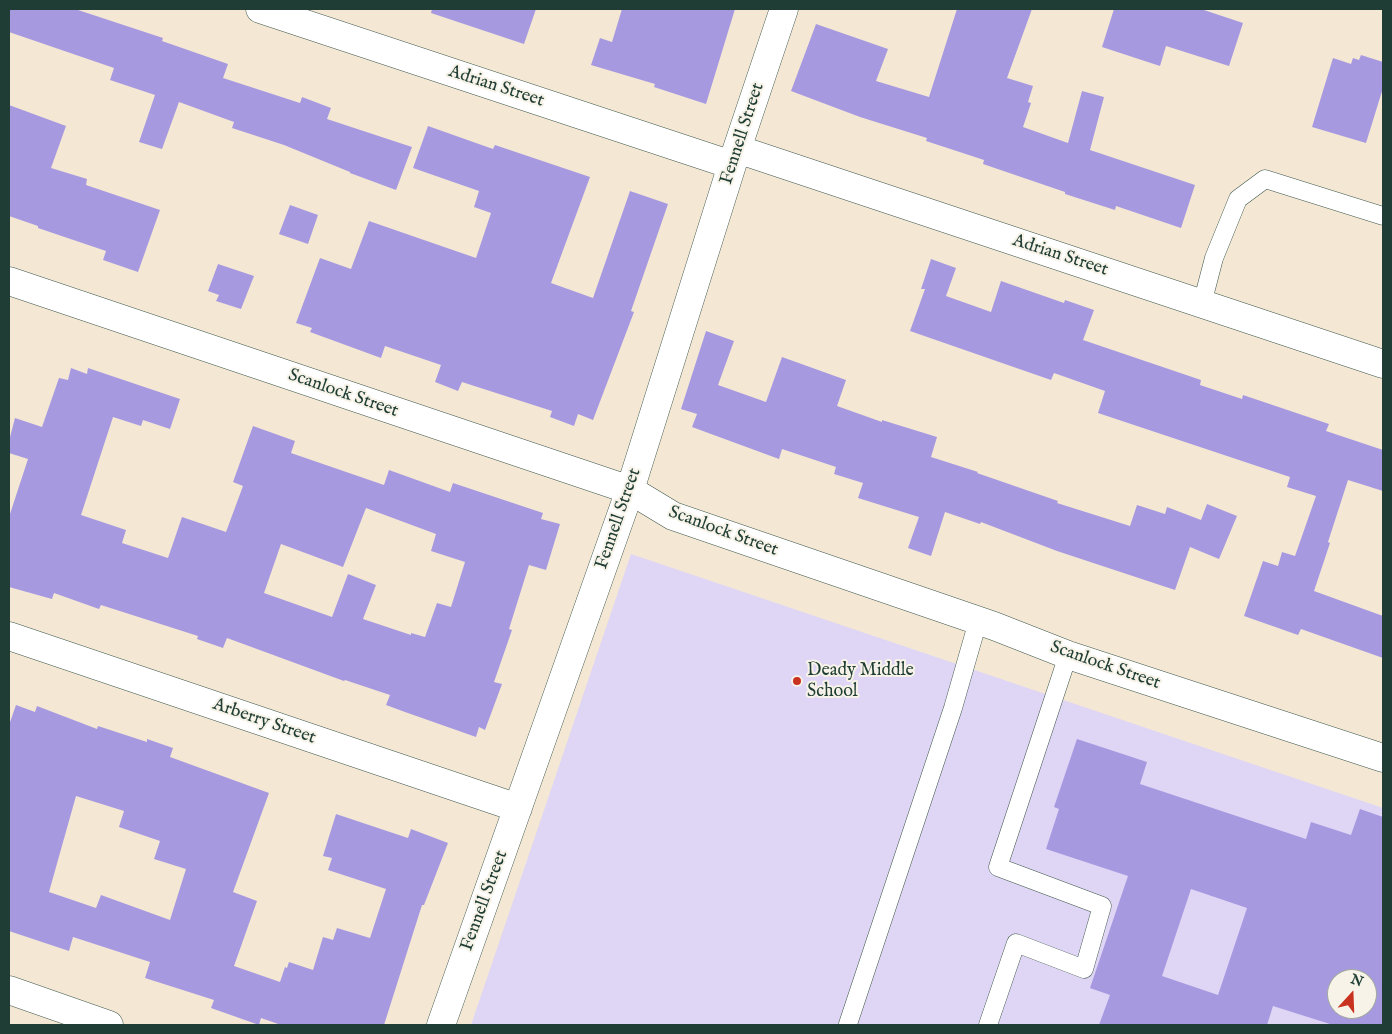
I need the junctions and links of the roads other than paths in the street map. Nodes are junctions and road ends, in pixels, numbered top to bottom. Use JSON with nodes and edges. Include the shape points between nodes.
{"nodes":[{"id":1,"x":260,"y":9,"type":"edge"},
{"id":2,"x":784,"y":9,"type":"edge"},
{"id":3,"x":735,"y":157,"type":"junction"},
{"id":4,"x":1383,"y":216,"type":"edge"},
{"id":5,"x":9,"y":281,"type":"edge"},
{"id":6,"x":1202,"y":304,"type":"junction"},
{"id":7,"x":1383,"y":364,"type":"edge"},
{"id":8,"x":630,"y":490,"type":"junction"},
{"id":9,"x":978,"y":621,"type":"junction"},
{"id":10,"x":9,"y":636,"type":"edge"},
{"id":11,"x":1068,"y":654,"type":"junction"},
{"id":12,"x":1383,"y":758,"type":"edge"},
{"id":13,"x":518,"y":808,"type":"junction"},
{"id":14,"x":9,"y":990,"type":"edge"},
{"id":15,"x":848,"y":1024,"type":"edge"},
{"id":16,"x":109,"y":1025,"type":"edge"},
{"id":17,"x":441,"y":1025,"type":"edge"},
{"id":18,"x":988,"y":1025,"type":"edge"}],
"edges":[{"from":1,"to":3,"type":"street","name":"Adrian Street"},
{"from":2,"to":3,"type":"street","name":"Fennell Street"},
{"from":3,"to":6,"type":"street","name":"Adrian Street"},
{"from":3,"to":8,"type":"street","name":"Fennell Street"},
{"from":4,"to":6,"type":"lane","via":[[1265,179],[1238,199],[1214,258]]},
{"from":5,"to":8,"type":"street","name":"Scanlock Street"},
{"from":6,"to":7,"type":"street","name":"Adrian Street"},
{"from":8,"to":9,"type":"street","name":"Scanlock Street","via":[[673,516]]},
{"from":8,"to":13,"type":"street","name":"Fennell Street"},
{"from":9,"to":11,"type":"street","name":"Scanlock Street"},
{"from":9,"to":15,"type":"lane","via":[[953,708]]},
{"from":10,"to":13,"type":"street","name":"Arberry Street"},
{"from":11,"to":12,"type":"street","name":"Scanlock Street"},
{"from":11,"to":18,"type":"lane","via":[[998,867],[1102,906],[1084,970],[1016,943]]},
{"from":13,"to":17,"type":"street","name":"Fennell Street"},
{"from":14,"to":16,"type":"street"}]}
